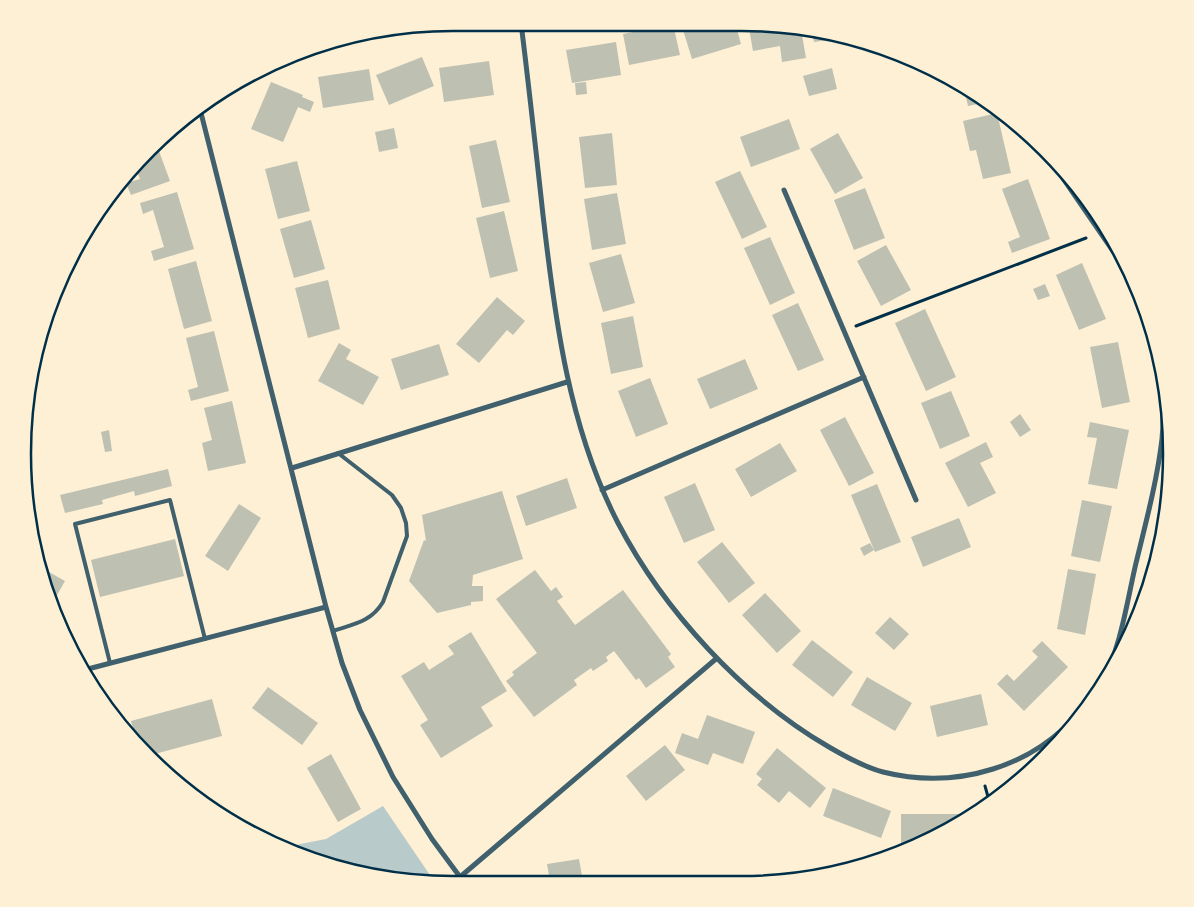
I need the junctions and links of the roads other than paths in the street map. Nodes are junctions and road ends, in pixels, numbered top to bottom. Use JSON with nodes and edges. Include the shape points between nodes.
{"nodes":[{"id":1,"x":522,"y":31,"type":"edge"},
{"id":2,"x":202,"y":115,"type":"edge"},
{"id":3,"x":784,"y":190,"type":"dead end"},
{"id":4,"x":1070,"y":190,"type":"edge"},
{"id":5,"x":1093,"y":220,"type":"edge"},
{"id":6,"x":864,"y":377,"type":"junction"},
{"id":7,"x":567,"y":382,"type":"junction"},
{"id":8,"x":1162,"y":426,"type":"edge"},
{"id":9,"x":337,"y":452,"type":"junction"},
{"id":10,"x":292,"y":468,"type":"junction"},
{"id":11,"x":602,"y":490,"type":"junction"},
{"id":12,"x":916,"y":500,"type":"dead end"},
{"id":13,"x":326,"y":607,"type":"junction"},
{"id":14,"x":333,"y":631,"type":"junction"},
{"id":15,"x":205,"y":639,"type":"junction"},
{"id":16,"x":1117,"y":643,"type":"edge"},
{"id":17,"x":717,"y":658,"type":"junction"},
{"id":18,"x":110,"y":663,"type":"junction"},
{"id":19,"x":90,"y":668,"type":"edge"},
{"id":20,"x":1050,"y":740,"type":"edge"},
{"id":21,"x":460,"y":876,"type":"edge"},
{"id":22,"x":465,"y":876,"type":"edge"}],
"edges":[{"from":1,"to":7,"type":"street","via":[[552,294]]},
{"from":2,"to":10,"type":"street"},
{"from":3,"to":6,"type":"street"},
{"from":4,"to":5,"type":"street"},
{"from":6,"to":11,"type":"street"},
{"from":6,"to":12,"type":"street"},
{"from":7,"to":9,"type":"street"},
{"from":7,"to":11,"type":"street"},
{"from":8,"to":16,"type":"street","via":[[1151,502]]},
{"from":9,"to":10,"type":"street"},
{"from":9,"to":14,"type":"lane","via":[[392,495],[401,508],[407,536],[379,609],[362,622]]},
{"from":10,"to":13,"type":"street"},
{"from":11,"to":17,"type":"street","via":[[643,566],[675,610]]},
{"from":13,"to":14,"type":"street"},
{"from":13,"to":15,"type":"street"},
{"from":14,"to":21,"type":"street","via":[[360,710],[393,777]]},
{"from":15,"to":18,"type":"street"},
{"from":15,"to":18,"type":"lane","via":[[170,500],[75,524]]},
{"from":17,"to":20,"type":"street","via":[[766,703],[810,736],[880,771],[915,778],[946,778],[990,770],[1009,764]]},
{"from":17,"to":22,"type":"street"},
{"from":18,"to":19,"type":"street"}]}
